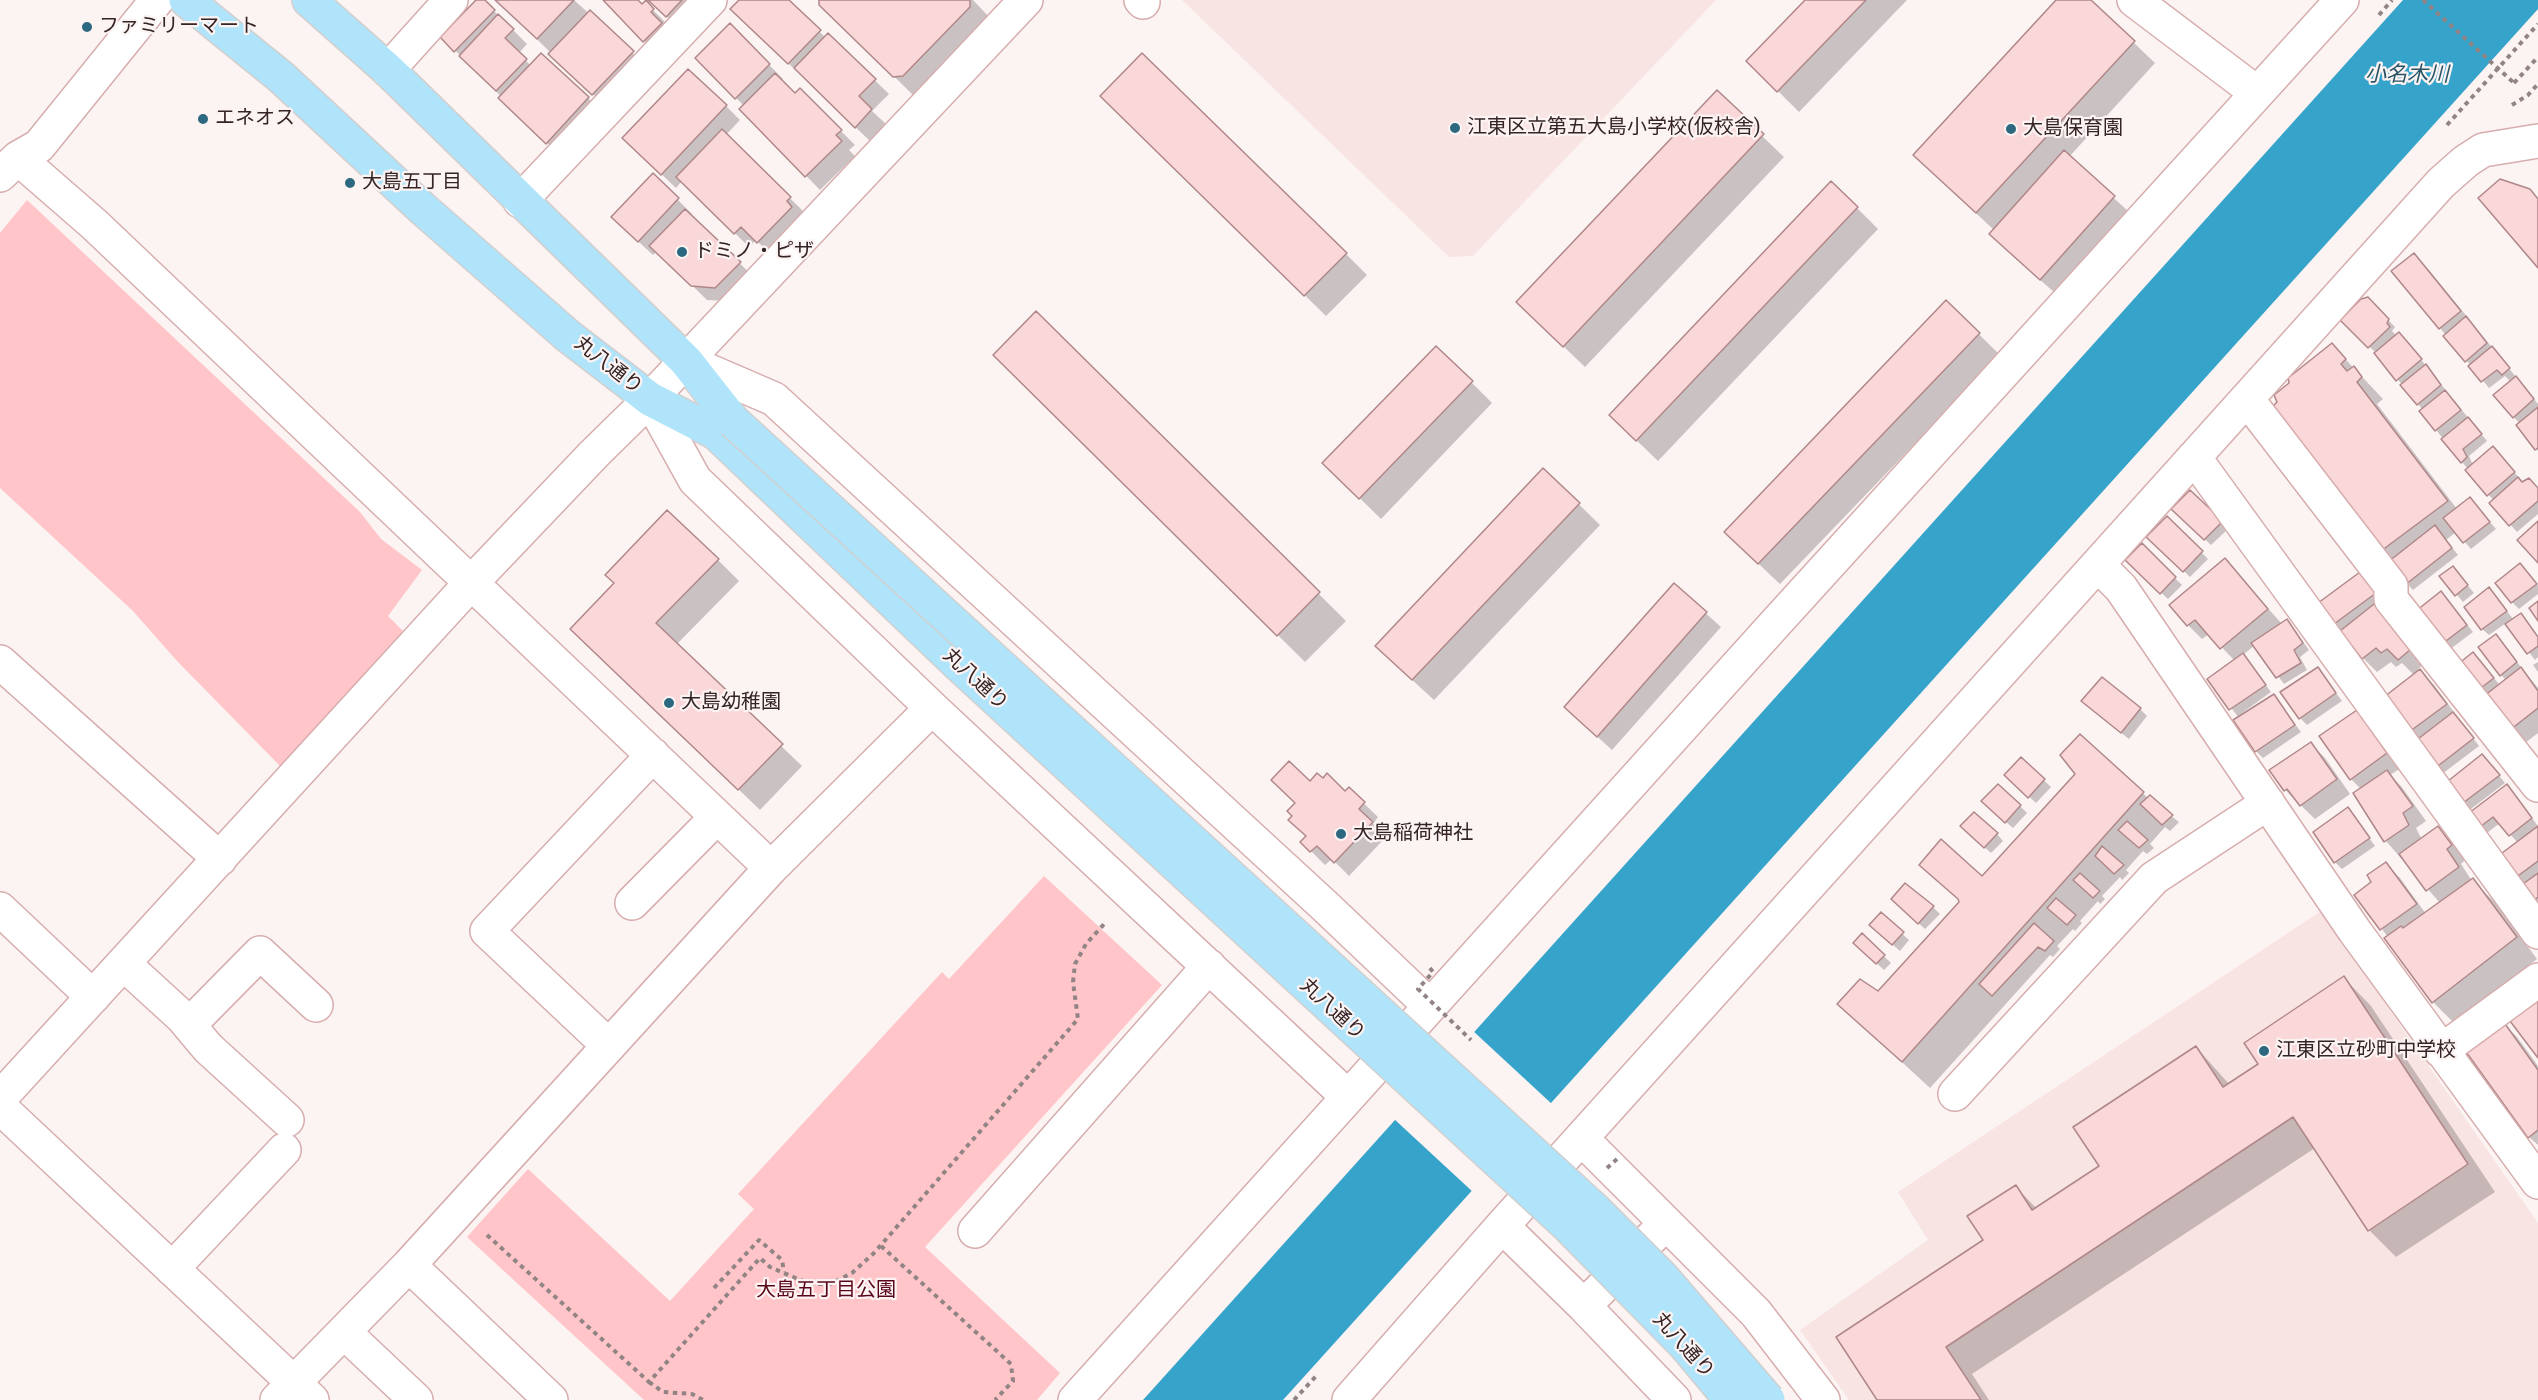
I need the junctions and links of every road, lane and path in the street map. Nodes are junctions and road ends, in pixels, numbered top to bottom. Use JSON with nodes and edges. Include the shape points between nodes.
{"nodes":[{"id":1,"x":157,"y":0,"type":"edge"},
{"id":2,"x":186,"y":0,"type":"edge"},
{"id":3,"x":309,"y":0,"type":"edge"},
{"id":4,"x":451,"y":0,"type":"edge"},
{"id":5,"x":710,"y":0,"type":"edge"},
{"id":6,"x":1026,"y":0,"type":"edge"},
{"id":7,"x":2134,"y":0,"type":"edge"},
{"id":8,"x":2342,"y":0,"type":"edge"},
{"id":9,"x":2424,"y":0,"type":"edge"},
{"id":10,"x":2538,"y":57,"type":"edge"},
{"id":11,"x":388,"y":70,"type":"junction"},
{"id":12,"x":2257,"y":93,"type":"junction"},
{"id":13,"x":2535,"y":146,"type":"edge"},
{"id":14,"x":9,"y":166,"type":"edge"},
{"id":15,"x":520,"y":201,"type":"junction"},
{"id":16,"x":686,"y":361,"type":"junction"},
{"id":17,"x":650,"y":399,"type":"junction"},
{"id":18,"x":2247,"y":399,"type":"junction"},
{"id":19,"x":725,"y":427,"type":"junction"},
{"id":20,"x":2194,"y":457,"type":"junction"},
{"id":21,"x":2098,"y":565,"type":"junction"},
{"id":22,"x":472,"y":582,"type":"junction"},
{"id":23,"x":0,"y":662,"type":"edge"},
{"id":24,"x":932,"y":708,"type":"junction"},
{"id":25,"x":653,"y":755,"type":"junction"},
{"id":26,"x":2538,"y":785,"type":"edge"},
{"id":27,"x":2268,"y":803,"type":"junction"},
{"id":28,"x":717,"y":817,"type":"junction"},
{"id":29,"x":220,"y":859,"type":"junction"},
{"id":30,"x":771,"y":868,"type":"junction"},
{"id":31,"x":632,"y":903,"type":"dead end"},
{"id":32,"x":0,"y":909,"type":"edge"},
{"id":33,"x":1108,"y":920,"type":"dead end"},
{"id":34,"x":2538,"y":932,"type":"edge"},
{"id":35,"x":124,"y":964,"type":"junction"},
{"id":36,"x":1209,"y":966,"type":"junction"},
{"id":37,"x":2538,"y":980,"type":"edge"},
{"id":38,"x":93,"y":997,"type":"junction"},
{"id":39,"x":316,"y":1005,"type":"dead end"},
{"id":40,"x":1430,"y":1006,"type":"junction"},
{"id":41,"x":189,"y":1025,"type":"junction"},
{"id":42,"x":609,"y":1046,"type":"junction"},
{"id":43,"x":2440,"y":1051,"type":"junction"},
{"id":44,"x":1955,"y":1094,"type":"dead end"},
{"id":45,"x":1348,"y":1096,"type":"junction"},
{"id":46,"x":0,"y":1098,"type":"edge"},
{"id":47,"x":0,"y":1107,"type":"edge"},
{"id":48,"x":1581,"y":1138,"type":"junction"},
{"id":49,"x":2538,"y":1182,"type":"edge"},
{"id":50,"x":460,"y":1210,"type":"junction"},
{"id":51,"x":1666,"y":1223,"type":"junction"},
{"id":52,"x":1503,"y":1226,"type":"junction"},
{"id":53,"x":975,"y":1231,"type":"dead end"},
{"id":54,"x":881,"y":1246,"type":"junction"},
{"id":55,"x":409,"y":1265,"type":"junction"},
{"id":56,"x":172,"y":1269,"type":"junction"},
{"id":57,"x":784,"y":1273,"type":"junction"},
{"id":58,"x":714,"y":1288,"type":"dead end"},
{"id":59,"x":1584,"y":1306,"type":"junction"},
{"id":60,"x":344,"y":1332,"type":"junction"},
{"id":61,"x":649,"y":1382,"type":"junction"},
{"id":62,"x":294,"y":1394,"type":"edge"},
{"id":63,"x":416,"y":1400,"type":"edge"},
{"id":64,"x":551,"y":1400,"type":"edge"},
{"id":65,"x":702,"y":1400,"type":"edge"},
{"id":66,"x":995,"y":1400,"type":"edge"},
{"id":67,"x":1075,"y":1400,"type":"edge"},
{"id":68,"x":1349,"y":1400,"type":"edge"},
{"id":69,"x":1674,"y":1400,"type":"edge"},
{"id":70,"x":1731,"y":1400,"type":"edge"},
{"id":71,"x":1768,"y":1400,"type":"edge"},
{"id":72,"x":1822,"y":1400,"type":"edge"}],
"edges":[{"from":1,"to":14,"type":"street","via":[[39,146]]},
{"from":2,"to":17,"type":"main road","name":"丸八通り","via":[[281,77],[560,329]]},
{"from":3,"to":11,"type":"main road","name":"丸八通り"},
{"from":4,"to":11,"type":"street"},
{"from":5,"to":15,"type":"street"},
{"from":6,"to":16,"type":"street"},
{"from":7,"to":12,"type":"street"},
{"from":8,"to":12,"type":"street"},
{"from":9,"to":10,"type":"path","bridge":true,"via":[[2514,83]]},
{"from":11,"to":15,"type":"main road","name":"丸八通り"},
{"from":12,"to":40,"type":"street"},
{"from":13,"to":18,"type":"street","via":[[2483,150],[2466,161],[2441,183]]},
{"from":14,"to":22,"type":"street","via":[[95,225]]},
{"from":15,"to":16,"type":"main road","name":"丸八通り"},
{"from":16,"to":17,"type":"street"},
{"from":16,"to":19,"type":"main road","name":"丸八通り"},
{"from":16,"to":40,"type":"street","via":[[774,399]]},
{"from":17,"to":19,"type":"main road","name":"丸八通り"},
{"from":17,"to":22,"type":"street"},
{"from":17,"to":24,"type":"street","via":[[695,480]]},
{"from":18,"to":20,"type":"street"},
{"from":18,"to":26,"type":"street","via":[[2391,586],[2391,599]]},
{"from":19,"to":70,"type":"main road","name":"丸八通り","bridge":true,"via":[[958,664],[1566,1224],[1686,1345]]},
{"from":19,"to":71,"type":"main road","name":"丸八通り","bridge":true,"via":[[1594,1209],[1663,1278]]},
{"from":20,"to":21,"type":"street"},
{"from":20,"to":34,"type":"street"},
{"from":21,"to":27,"type":"street","via":[[2121,588]]},
{"from":21,"to":48,"type":"street"},
{"from":22,"to":25,"type":"street"},
{"from":22,"to":29,"type":"street"},
{"from":23,"to":29,"type":"street"},
{"from":24,"to":30,"type":"street"},
{"from":24,"to":36,"type":"street"},
{"from":25,"to":28,"type":"street"},
{"from":25,"to":42,"type":"street","via":[[487,931]]},
{"from":27,"to":43,"type":"street"},
{"from":27,"to":44,"type":"street","via":[[2154,878]]},
{"from":28,"to":30,"type":"street"},
{"from":28,"to":31,"type":"street"},
{"from":29,"to":35,"type":"street"},
{"from":30,"to":42,"type":"street"},
{"from":32,"to":38,"type":"street"},
{"from":33,"to":54,"type":"path","via":[[1086,944],[1075,964],[1078,1020]]},
{"from":35,"to":38,"type":"street"},
{"from":35,"to":41,"type":"street"},
{"from":36,"to":45,"type":"street"},
{"from":36,"to":53,"type":"street"},
{"from":37,"to":43,"type":"street"},
{"from":38,"to":46,"type":"street"},
{"from":39,"to":41,"type":"street","via":[[260,953]]},
{"from":40,"to":45,"type":"street"},
{"from":41,"to":56,"type":"street","via":[[286,1135]]},
{"from":42,"to":50,"type":"street"},
{"from":43,"to":49,"type":"street"},
{"from":45,"to":67,"type":"street"},
{"from":47,"to":56,"type":"street"},
{"from":48,"to":51,"type":"street"},
{"from":48,"to":52,"type":"street"},
{"from":50,"to":55,"type":"street"},
{"from":50,"to":61,"type":"path"},
{"from":51,"to":59,"type":"street"},
{"from":51,"to":72,"type":"street","via":[[1756,1312]]},
{"from":52,"to":59,"type":"street"},
{"from":52,"to":68,"type":"street"},
{"from":54,"to":57,"type":"path","via":[[852,1273],[830,1284],[813,1284]]},
{"from":54,"to":66,"type":"path","via":[[1011,1364],[1013,1381]]},
{"from":55,"to":60,"type":"street"},
{"from":55,"to":64,"type":"street"},
{"from":56,"to":62,"type":"street"},
{"from":57,"to":58,"type":"path","via":[[782,1260],[759,1240]]},
{"from":57,"to":61,"type":"path","via":[[760,1258]]},
{"from":59,"to":69,"type":"street"},
{"from":60,"to":62,"type":"street"},
{"from":60,"to":63,"type":"street"},
{"from":61,"to":65,"type":"path","via":[[663,1392],[692,1394]]}]}
